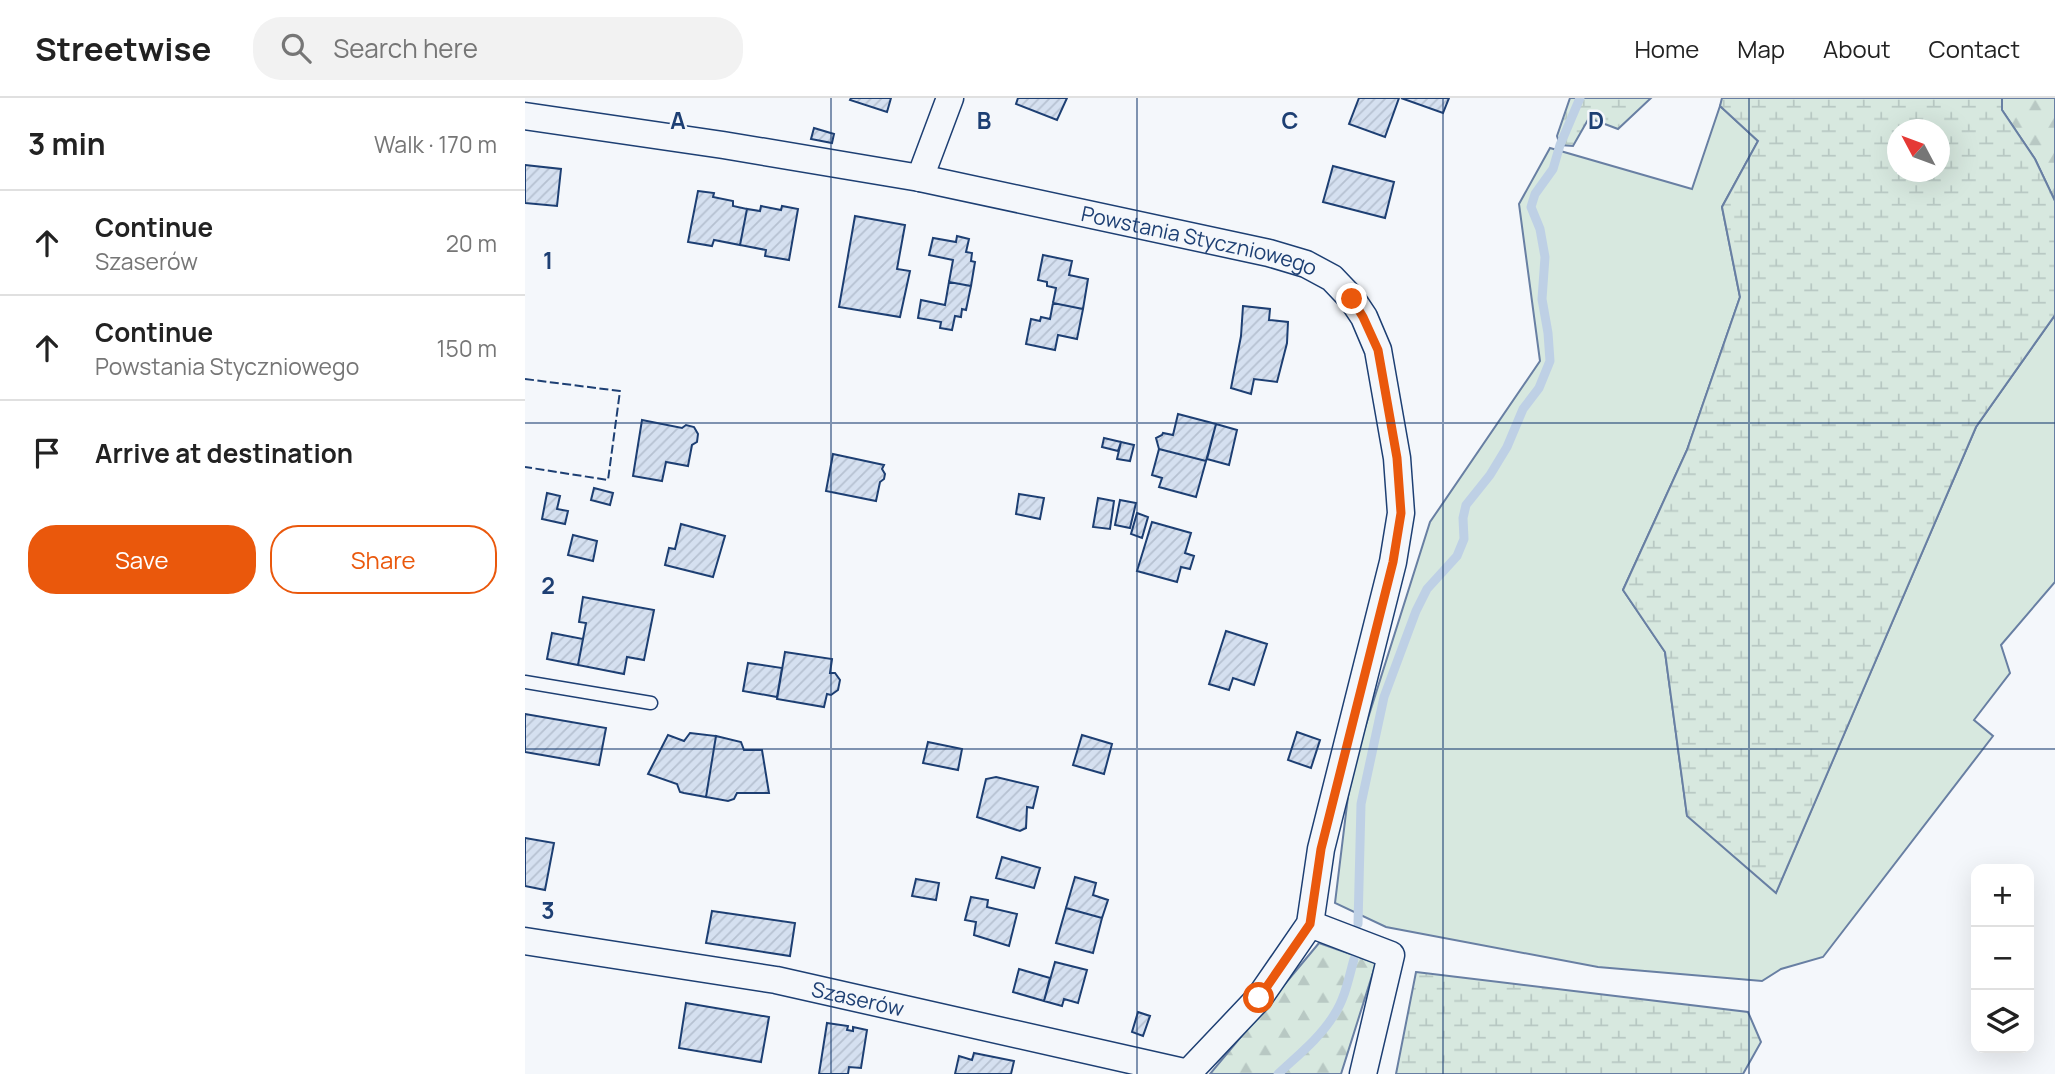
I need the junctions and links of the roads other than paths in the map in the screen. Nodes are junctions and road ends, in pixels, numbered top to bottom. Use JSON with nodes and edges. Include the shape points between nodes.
{"nodes":[{"id":1,"x":950,"y":98,"type":"edge"},
{"id":2,"x":525,"y":116,"type":"edge"},
{"id":3,"x":920,"y":178,"type":"junction"},
{"id":4,"x":525,"y":682,"type":"edge"},
{"id":5,"x":651,"y":702,"type":"dead end"},
{"id":6,"x":1310,"y":924,"type":"junction"},
{"id":7,"x":525,"y":941,"type":"edge"},
{"id":8,"x":1188,"y":1073,"type":"edge"},
{"id":9,"x":1363,"y":1074,"type":"edge"}],
"edges":[{"from":1,"to":3,"type":"street"},
{"from":2,"to":3,"type":"street","name":"Powstania Styczniowego"},
{"from":3,"to":6,"type":"street","name":"Powstania Styczniowego","via":[[1306,264],[1332,278],[1363,317],[1378,350],[1397,458],[1401,513],[1393,562],[1321,849]]},
{"from":4,"to":5,"type":"lane"},
{"from":6,"to":8,"type":"street","name":"Szaserów","via":[[1259,998]]},
{"from":6,"to":9,"type":"street","via":[[1391,955]]},
{"from":7,"to":8,"type":"street","name":"Szaserów","via":[[776,980]]}]}
